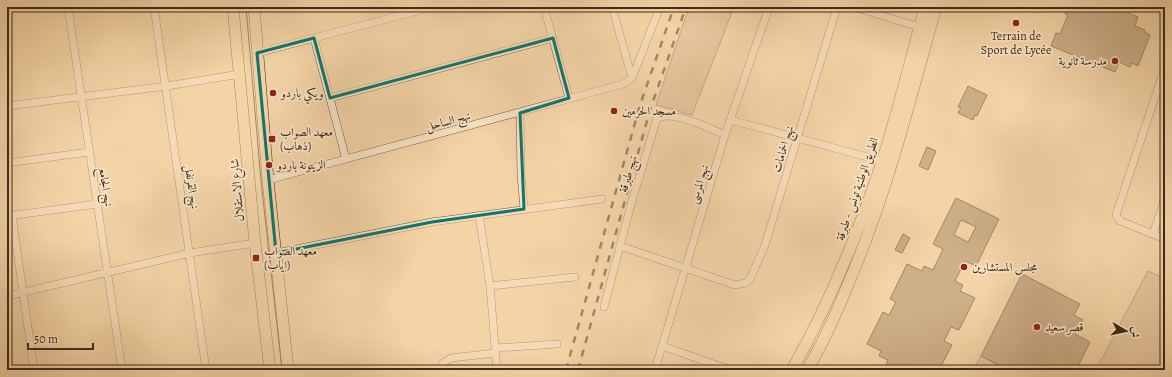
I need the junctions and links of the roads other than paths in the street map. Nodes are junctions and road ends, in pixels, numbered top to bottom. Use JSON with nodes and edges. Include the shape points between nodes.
{"nodes":[{"id":1,"x":68,"y":7,"type":"edge"},
{"id":2,"x":154,"y":7,"type":"edge"},
{"id":3,"x":233,"y":7,"type":"edge"},
{"id":4,"x":254,"y":7,"type":"edge"},
{"id":5,"x":432,"y":7,"type":"edge"},
{"id":6,"x":544,"y":7,"type":"edge"},
{"id":7,"x":612,"y":7,"type":"edge"},
{"id":8,"x":660,"y":7,"type":"edge"},
{"id":9,"x":769,"y":7,"type":"edge"},
{"id":10,"x":838,"y":7,"type":"edge"},
{"id":11,"x":854,"y":7,"type":"edge"},
{"id":12,"x":925,"y":7,"type":"edge"},
{"id":13,"x":936,"y":7,"type":"edge"},
{"id":14,"x":919,"y":27,"type":"junction"},
{"id":15,"x":314,"y":38,"type":"junction"},
{"id":16,"x":553,"y":38,"type":"junction"},
{"id":17,"x":257,"y":53,"type":"junction"},
{"id":18,"x":1165,"y":67,"type":"edge"},
{"id":19,"x":240,"y":74,"type":"junction"},
{"id":20,"x":632,"y":78,"type":"junction"},
{"id":21,"x":167,"y":86,"type":"junction"},
{"id":22,"x":82,"y":96,"type":"junction"},
{"id":23,"x":330,"y":98,"type":"junction"},
{"id":24,"x":570,"y":98,"type":"junction"},
{"id":25,"x":7,"y":106,"type":"edge"},
{"id":26,"x":520,"y":113,"type":"junction"},
{"id":27,"x":731,"y":120,"type":"junction"},
{"id":28,"x":725,"y":135,"type":"junction"},
{"id":29,"x":798,"y":138,"type":"junction"},
{"id":30,"x":89,"y":152,"type":"junction"},
{"id":31,"x":346,"y":159,"type":"junction"},
{"id":32,"x":882,"y":161,"type":"junction"},
{"id":33,"x":7,"y":163,"type":"edge"},
{"id":34,"x":268,"y":180,"type":"junction"},
{"id":35,"x":1165,"y":198,"type":"edge"},
{"id":36,"x":602,"y":199,"type":"dead end"},
{"id":37,"x":97,"y":204,"type":"junction"},
{"id":38,"x":524,"y":209,"type":"junction"},
{"id":39,"x":479,"y":215,"type":"junction"},
{"id":40,"x":9,"y":216,"type":"edge"},
{"id":41,"x":1152,"y":234,"type":"junction"},
{"id":42,"x":1165,"y":239,"type":"edge"},
{"id":43,"x":255,"y":243,"type":"junction"},
{"id":44,"x":620,"y":246,"type":"junction"},
{"id":45,"x":190,"y":253,"type":"junction"},
{"id":46,"x":276,"y":253,"type":"junction"},
{"id":47,"x":685,"y":270,"type":"junction"},
{"id":48,"x":107,"y":273,"type":"junction"},
{"id":49,"x":575,"y":277,"type":"dead end"},
{"id":50,"x":490,"y":286,"type":"junction"},
{"id":51,"x":22,"y":292,"type":"junction"},
{"id":52,"x":7,"y":296,"type":"edge"},
{"id":53,"x":604,"y":306,"type":"dead end"},
{"id":54,"x":557,"y":344,"type":"dead end"},
{"id":55,"x":662,"y":346,"type":"junction"},
{"id":56,"x":495,"y":351,"type":"junction"},
{"id":57,"x":723,"y":368,"type":"edge"},
{"id":58,"x":34,"y":370,"type":"edge"},
{"id":59,"x":122,"y":370,"type":"edge"},
{"id":60,"x":206,"y":370,"type":"edge"},
{"id":61,"x":270,"y":370,"type":"edge"},
{"id":62,"x":288,"y":370,"type":"edge"},
{"id":63,"x":440,"y":370,"type":"edge"},
{"id":64,"x":497,"y":370,"type":"edge"},
{"id":65,"x":655,"y":370,"type":"edge"},
{"id":66,"x":732,"y":370,"type":"edge"},
{"id":67,"x":792,"y":370,"type":"edge"},
{"id":68,"x":807,"y":370,"type":"edge"}],
"edges":[{"from":1,"to":22,"type":"street","name":"نهج الجامع"},
{"from":2,"to":21,"type":"street","name":"نهج القرنفل"},
{"from":3,"to":19,"type":"main road","name":"شارع الاستقلال"},
{"from":4,"to":17,"type":"main road"},
{"from":5,"to":15,"type":"street"},
{"from":6,"to":16,"type":"street"},
{"from":7,"to":20,"type":"street"},
{"from":8,"to":20,"type":"street"},
{"from":9,"to":27,"type":"street","name":"نهج المرسى"},
{"from":10,"to":29,"type":"street","name":"نهج الحمامات"},
{"from":11,"to":14,"type":"street"},
{"from":12,"to":14,"type":"main road","name":"الطريق الوطنية تونس - طبرقة"},
{"from":13,"to":68,"type":"main road","name":"الطريق الوطنية تونس - طبرقة","via":[[899,143],[871,227],[843,297]]},
{"from":14,"to":32,"type":"main road","name":"الطريق الوطنية تونس - طبرقة"},
{"from":15,"to":17,"type":"street"},
{"from":15,"to":23,"type":"street"},
{"from":16,"to":23,"type":"street"},
{"from":16,"to":24,"type":"street"},
{"from":17,"to":34,"type":"main road"},
{"from":18,"to":41,"type":"street","via":[[1116,215],[1120,221]]},
{"from":19,"to":21,"type":"street"},
{"from":19,"to":43,"type":"main road","name":"شارع الاستقلال"},
{"from":20,"to":24,"type":"street","name":"نهج الساحل","via":[[623,84]]},
{"from":21,"to":22,"type":"street"},
{"from":21,"to":45,"type":"street","name":"نهج القرنفل"},
{"from":22,"to":25,"type":"street"},
{"from":22,"to":30,"type":"street","name":"نهج الجامع"},
{"from":23,"to":31,"type":"street"},
{"from":24,"to":26,"type":"street","name":"نهج الساحل"},
{"from":26,"to":31,"type":"street","name":"نهج الساحل"},
{"from":26,"to":38,"type":"street"},
{"from":27,"to":28,"type":"street","name":"نهج المرسى"},
{"from":27,"to":29,"type":"street"},
{"from":28,"to":44,"type":"street","name":"نهج طبرقة","via":[[672,115],[657,118]]},
{"from":28,"to":47,"type":"street","name":"نهج المرسى"},
{"from":29,"to":32,"type":"street"},
{"from":29,"to":47,"type":"street","name":"نهج الحمامات","via":[[765,245],[750,279],[746,283],[735,285]]},
{"from":30,"to":33,"type":"street"},
{"from":30,"to":37,"type":"street","name":"نهج الجامع"},
{"from":31,"to":34,"type":"street","name":"نهج الساحل"},
{"from":32,"to":67,"type":"main road","name":"الطريق الوطنية تونس - طبرقة","via":[[841,272]]},
{"from":34,"to":46,"type":"main road"},
{"from":35,"to":41,"type":"street"},
{"from":36,"to":38,"type":"street"},
{"from":37,"to":40,"type":"street"},
{"from":37,"to":48,"type":"street","name":"نهج الجامع"},
{"from":38,"to":39,"type":"street"},
{"from":39,"to":46,"type":"street"},
{"from":39,"to":50,"type":"street"},
{"from":40,"to":51,"type":"street"},
{"from":41,"to":42,"type":"street"},
{"from":43,"to":45,"type":"street"},
{"from":43,"to":61,"type":"main road","name":"شارع الاستقلال"},
{"from":44,"to":47,"type":"street"},
{"from":44,"to":53,"type":"street","name":"نهج طبرقة"},
{"from":45,"to":48,"type":"street"},
{"from":45,"to":60,"type":"street","name":"نهج القرنفل"},
{"from":46,"to":62,"type":"main road"},
{"from":47,"to":55,"type":"street","name":"نهج المرسى"},
{"from":48,"to":51,"type":"street"},
{"from":48,"to":59,"type":"street","name":"نهج الجامع"},
{"from":49,"to":50,"type":"street"},
{"from":50,"to":56,"type":"street"},
{"from":51,"to":52,"type":"street"},
{"from":51,"to":58,"type":"street"},
{"from":54,"to":56,"type":"street"},
{"from":55,"to":57,"type":"street"},
{"from":55,"to":65,"type":"street","name":"نهج المرسى"},
{"from":56,"to":63,"type":"street","via":[[451,358],[443,363]]},
{"from":56,"to":64,"type":"street"},
{"from":57,"to":66,"type":"street"}]}
